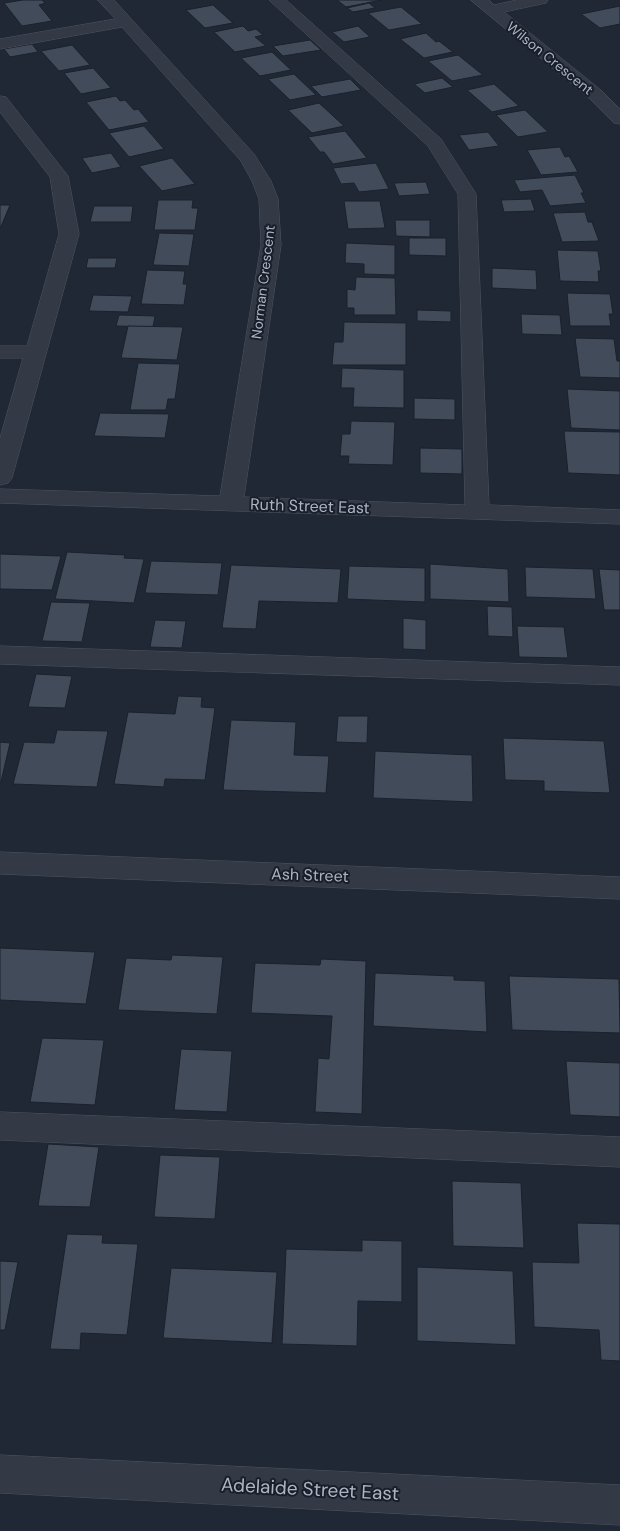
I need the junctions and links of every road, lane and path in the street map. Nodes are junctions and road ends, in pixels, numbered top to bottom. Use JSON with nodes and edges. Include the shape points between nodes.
{"nodes":[{"id":1,"x":106,"y":0,"type":"edge"},
{"id":2,"x":277,"y":0,"type":"edge"},
{"id":3,"x":540,"y":0,"type":"edge"},
{"id":4,"x":485,"y":5,"type":"edge"},
{"id":5,"x":126,"y":22,"type":"junction"},
{"id":6,"x":0,"y":44,"type":"edge"},
{"id":7,"x":0,"y":101,"type":"edge"},
{"id":8,"x":620,"y":119,"type":"edge"},
{"id":9,"x":0,"y":352,"type":"edge"},
{"id":10,"x":34,"y":352,"type":"junction"},
{"id":11,"x":0,"y":478,"type":"edge"},
{"id":12,"x":0,"y":496,"type":"edge"},
{"id":13,"x":231,"y":504,"type":"junction"},
{"id":14,"x":477,"y":512,"type":"junction"},
{"id":15,"x":620,"y":517,"type":"edge"},
{"id":16,"x":0,"y":655,"type":"edge"},
{"id":17,"x":620,"y":676,"type":"edge"},
{"id":18,"x":0,"y":863,"type":"edge"},
{"id":19,"x":620,"y":888,"type":"edge"},
{"id":20,"x":0,"y":1126,"type":"edge"},
{"id":21,"x":620,"y":1152,"type":"edge"},
{"id":22,"x":0,"y":1474,"type":"edge"},
{"id":23,"x":620,"y":1505,"type":"edge"}],
"edges":[{"from":1,"to":5,"type":"street","name":"Norman Crescent"},
{"from":2,"to":14,"type":"street","via":[[435,143],[467,194]]},
{"from":3,"to":4,"type":"street"},
{"from":4,"to":8,"type":"street","name":"Wilson Crescent","via":[[596,95]]},
{"from":5,"to":6,"type":"street"},
{"from":5,"to":13,"type":"street","name":"Norman Crescent","via":[[248,158],[264,183],[272,211],[271,245]]},
{"from":7,"to":10,"type":"street","via":[[59,176],[69,234]]},
{"from":9,"to":10,"type":"street"},
{"from":10,"to":11,"type":"street"},
{"from":12,"to":13,"type":"street","name":"Ruth Street East"},
{"from":13,"to":14,"type":"street","name":"Ruth Street East"},
{"from":14,"to":15,"type":"street","name":"Ruth Street East"},
{"from":16,"to":17,"type":"street"},
{"from":18,"to":19,"type":"street","name":"Ash Street"},
{"from":20,"to":21,"type":"street"},
{"from":22,"to":23,"type":"street","name":"Adelaide Street East"}]}
